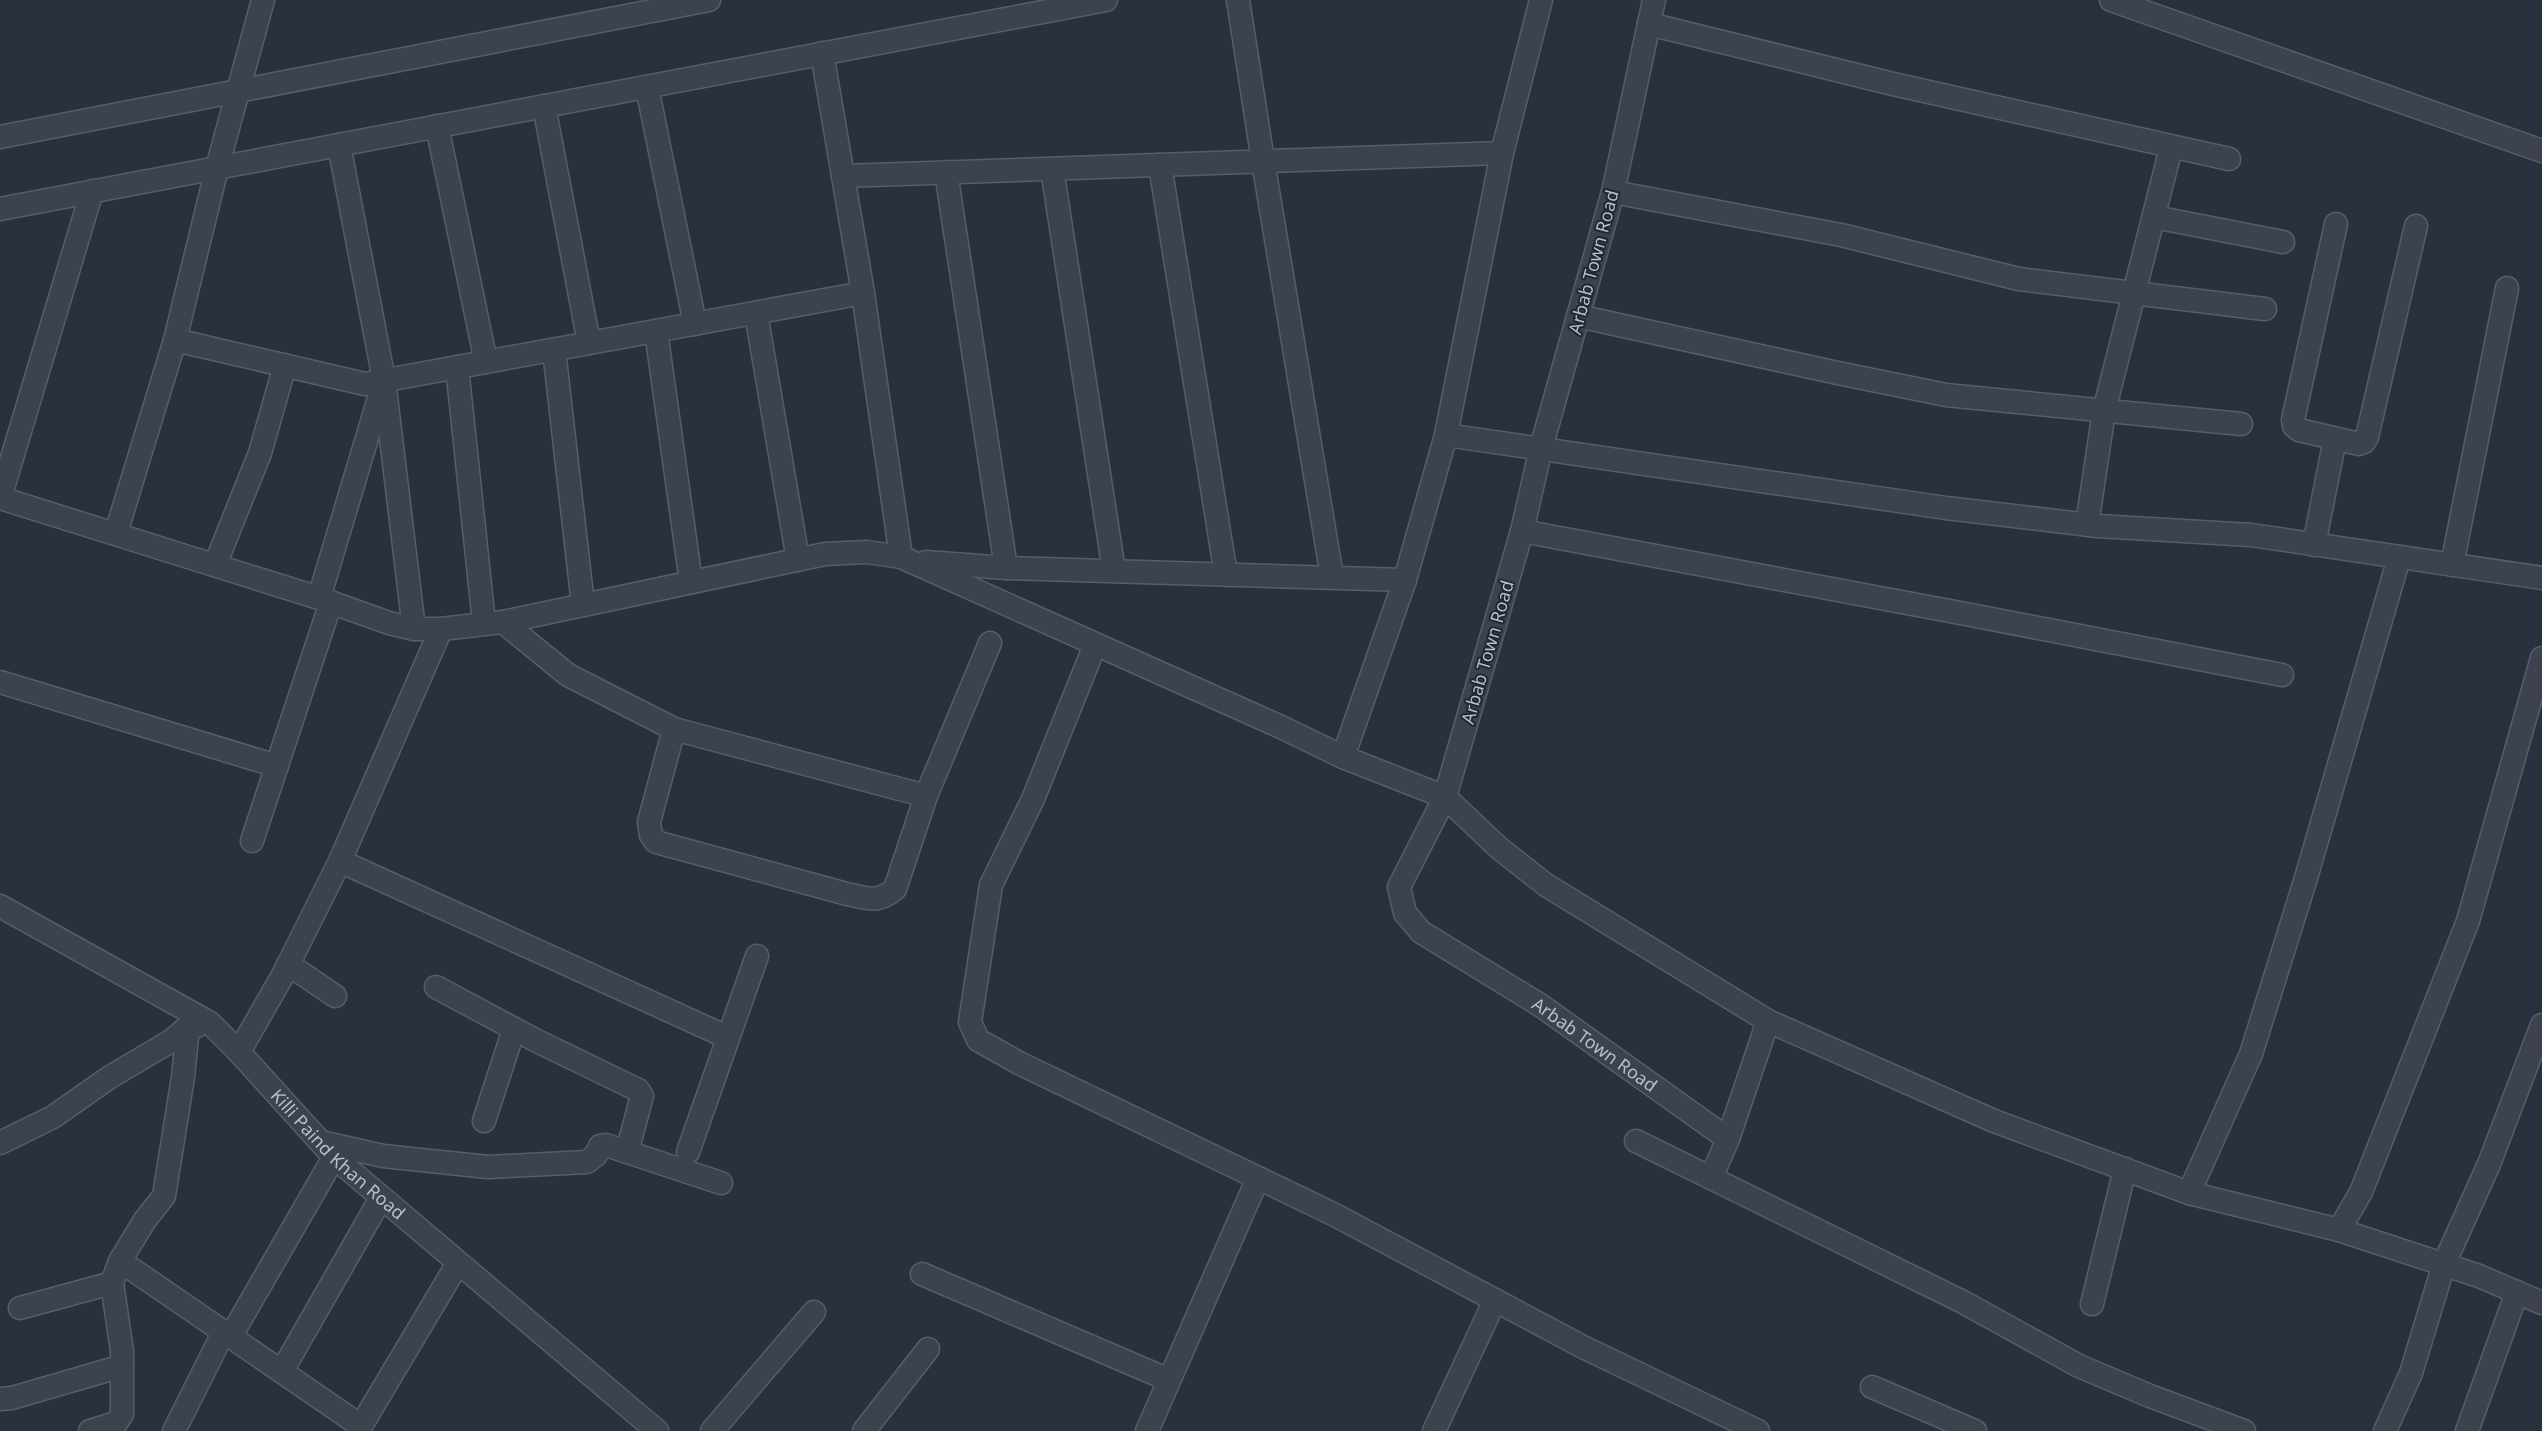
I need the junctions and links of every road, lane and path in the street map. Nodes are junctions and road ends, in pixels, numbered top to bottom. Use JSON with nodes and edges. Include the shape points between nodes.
{"nodes":[{"id":1,"x":263,"y":0,"type":"edge"},
{"id":2,"x":709,"y":0,"type":"edge"},
{"id":3,"x":1106,"y":0,"type":"edge"},
{"id":4,"x":1238,"y":0,"type":"edge"},
{"id":5,"x":1541,"y":0,"type":"edge"},
{"id":6,"x":1654,"y":0,"type":"edge"},
{"id":7,"x":2111,"y":0,"type":"edge"},
{"id":8,"x":1649,"y":24,"type":"junction"},
{"id":9,"x":822,"y":54,"type":"junction"},
{"id":10,"x":647,"y":87,"type":"junction"},
{"id":11,"x":238,"y":91,"type":"junction"},
{"id":12,"x":544,"y":106,"type":"junction"},
{"id":13,"x":437,"y":126,"type":"junction"},
{"id":14,"x":0,"y":137,"type":"edge"},
{"id":15,"x":338,"y":145,"type":"junction"},
{"id":16,"x":2171,"y":148,"type":"junction"},
{"id":17,"x":2542,"y":151,"type":"edge"},
{"id":18,"x":1502,"y":153,"type":"junction"},
{"id":19,"x":2229,"y":159,"type":"dead end"},
{"id":20,"x":1263,"y":161,"type":"junction"},
{"id":21,"x":1160,"y":165,"type":"junction"},
{"id":22,"x":217,"y":168,"type":"junction"},
{"id":23,"x":1052,"y":169,"type":"junction"},
{"id":24,"x":946,"y":172,"type":"junction"},
{"id":25,"x":843,"y":176,"type":"junction"},
{"id":26,"x":92,"y":191,"type":"junction"},
{"id":27,"x":1613,"y":192,"type":"junction"},
{"id":28,"x":0,"y":209,"type":"edge"},
{"id":29,"x":2154,"y":217,"type":"junction"},
{"id":30,"x":2336,"y":224,"type":"dead end"},
{"id":31,"x":2416,"y":226,"type":"dead end"},
{"id":32,"x":2282,"y":242,"type":"dead end"},
{"id":33,"x":2507,"y":288,"type":"dead end"},
{"id":34,"x":863,"y":293,"type":"junction"},
{"id":35,"x":2134,"y":294,"type":"junction"},
{"id":36,"x":2265,"y":309,"type":"dead end"},
{"id":37,"x":756,"y":313,"type":"junction"},
{"id":38,"x":1578,"y":316,"type":"junction"},
{"id":39,"x":695,"y":324,"type":"junction"},
{"id":40,"x":656,"y":331,"type":"junction"},
{"id":41,"x":175,"y":340,"type":"junction"},
{"id":42,"x":588,"y":343,"type":"junction"},
{"id":43,"x":554,"y":350,"type":"junction"},
{"id":44,"x":486,"y":362,"type":"junction"},
{"id":45,"x":285,"y":365,"type":"junction"},
{"id":46,"x":457,"y":367,"type":"junction"},
{"id":47,"x":384,"y":380,"type":"junction"},
{"id":48,"x":2104,"y":411,"type":"junction"},
{"id":49,"x":2242,"y":424,"type":"dead end"},
{"id":50,"x":1446,"y":435,"type":"junction"},
{"id":51,"x":2335,"y":438,"type":"junction"},
{"id":52,"x":1542,"y":448,"type":"junction"},
{"id":53,"x":0,"y":498,"type":"edge"},
{"id":54,"x":2087,"y":525,"type":"junction"},
{"id":55,"x":1522,"y":531,"type":"junction"},
{"id":56,"x":116,"y":533,"type":"junction"},
{"id":57,"x":2314,"y":545,"type":"junction"},
{"id":58,"x":2400,"y":558,"type":"junction"},
{"id":59,"x":905,"y":559,"type":"junction"},
{"id":60,"x":798,"y":560,"type":"junction"},
{"id":61,"x":216,"y":565,"type":"junction"},
{"id":62,"x":2452,"y":565,"type":"junction"},
{"id":63,"x":1006,"y":568,"type":"junction"},
{"id":64,"x":1114,"y":571,"type":"junction"},
{"id":65,"x":1226,"y":574,"type":"junction"},
{"id":66,"x":1332,"y":578,"type":"junction"},
{"id":67,"x":2542,"y":578,"type":"edge"},
{"id":68,"x":1405,"y":580,"type":"junction"},
{"id":69,"x":691,"y":582,"type":"junction"},
{"id":70,"x":325,"y":600,"type":"junction"},
{"id":71,"x":583,"y":605,"type":"junction"},
{"id":72,"x":494,"y":623,"type":"junction"},
{"id":73,"x":414,"y":629,"type":"junction"},
{"id":74,"x":441,"y":629,"type":"junction"},
{"id":75,"x":990,"y":643,"type":"dead end"},
{"id":76,"x":1095,"y":645,"type":"junction"},
{"id":77,"x":2542,"y":658,"type":"edge"},
{"id":78,"x":2282,"y":675,"type":"dead end"},
{"id":79,"x":0,"y":682,"type":"edge"},
{"id":80,"x":674,"y":729,"type":"junction"},
{"id":81,"x":1342,"y":757,"type":"junction"},
{"id":82,"x":277,"y":766,"type":"junction"},
{"id":83,"x":926,"y":796,"type":"junction"},
{"id":84,"x":1445,"y":797,"type":"junction"},
{"id":85,"x":252,"y":840,"type":"dead end"},
{"id":86,"x":340,"y":860,"type":"junction"},
{"id":87,"x":0,"y":906,"type":"edge"},
{"id":88,"x":757,"y":956,"type":"dead end"},
{"id":89,"x":288,"y":964,"type":"junction"},
{"id":90,"x":436,"y":987,"type":"dead end"},
{"id":91,"x":335,"y":996,"type":"dead end"},
{"id":92,"x":1768,"y":1021,"type":"junction"},
{"id":93,"x":199,"y":1025,"type":"junction"},
{"id":94,"x":2542,"y":1025,"type":"edge"},
{"id":95,"x":514,"y":1028,"type":"junction"},
{"id":96,"x":727,"y":1037,"type":"junction"},
{"id":97,"x":239,"y":1052,"type":"junction"},
{"id":98,"x":484,"y":1121,"type":"dead end"},
{"id":99,"x":1728,"y":1139,"type":"junction"},
{"id":100,"x":1636,"y":1141,"type":"dead end"},
{"id":101,"x":0,"y":1143,"type":"edge"},
{"id":102,"x":328,"y":1149,"type":"junction"},
{"id":103,"x":627,"y":1152,"type":"junction"},
{"id":104,"x":688,"y":1152,"type":"dead end"},
{"id":105,"x":2125,"y":1169,"type":"junction"},
{"id":106,"x":1258,"y":1178,"type":"junction"},
{"id":107,"x":1711,"y":1178,"type":"junction"},
{"id":108,"x":720,"y":1183,"type":"dead end"},
{"id":109,"x":2189,"y":1193,"type":"junction"},
{"id":110,"x":381,"y":1198,"type":"junction"},
{"id":111,"x":2339,"y":1230,"type":"junction"},
{"id":112,"x":120,"y":1261,"type":"junction"},
{"id":113,"x":458,"y":1264,"type":"junction"},
{"id":114,"x":2444,"y":1264,"type":"junction"},
{"id":115,"x":922,"y":1274,"type":"dead end"},
{"id":116,"x":112,"y":1283,"type":"junction"},
{"id":117,"x":2517,"y":1292,"type":"junction"},
{"id":118,"x":1496,"y":1300,"type":"junction"},
{"id":119,"x":2542,"y":1303,"type":"edge"},
{"id":120,"x":2092,"y":1304,"type":"dead end"},
{"id":121,"x":20,"y":1308,"type":"dead end"},
{"id":122,"x":814,"y":1312,"type":"dead end"},
{"id":123,"x":227,"y":1333,"type":"junction"},
{"id":124,"x":928,"y":1349,"type":"dead end"},
{"id":125,"x":122,"y":1366,"type":"junction"},
{"id":126,"x":282,"y":1371,"type":"junction"},
{"id":127,"x":1169,"y":1380,"type":"junction"},
{"id":128,"x":1872,"y":1387,"type":"dead end"},
{"id":129,"x":0,"y":1398,"type":"edge"},
{"id":130,"x":1937,"y":1424,"type":"edge"},
{"id":131,"x":360,"y":1429,"type":"edge"},
{"id":132,"x":90,"y":1431,"type":"edge"},
{"id":133,"x":174,"y":1431,"type":"edge"},
{"id":134,"x":657,"y":1431,"type":"edge"},
{"id":135,"x":712,"y":1431,"type":"edge"},
{"id":136,"x":864,"y":1431,"type":"edge"},
{"id":137,"x":1147,"y":1431,"type":"edge"},
{"id":138,"x":1434,"y":1431,"type":"edge"},
{"id":139,"x":1758,"y":1431,"type":"edge"},
{"id":140,"x":1975,"y":1431,"type":"edge"},
{"id":141,"x":2244,"y":1431,"type":"edge"},
{"id":142,"x":2385,"y":1431,"type":"edge"},
{"id":143,"x":2467,"y":1431,"type":"edge"}],
"edges":[{"from":1,"to":11,"type":"street"},
{"from":2,"to":11,"type":"street"},
{"from":3,"to":9,"type":"street"},
{"from":4,"to":20,"type":"street"},
{"from":5,"to":18,"type":"street"},
{"from":6,"to":8,"type":"street","name":"Arbab Town Road"},
{"from":7,"to":17,"type":"street"},
{"from":8,"to":16,"type":"street"},
{"from":8,"to":27,"type":"street","name":"Arbab Town Road"},
{"from":9,"to":10,"type":"street"},
{"from":9,"to":25,"type":"street"},
{"from":10,"to":12,"type":"street"},
{"from":10,"to":39,"type":"street"},
{"from":11,"to":14,"type":"street"},
{"from":11,"to":22,"type":"street"},
{"from":12,"to":13,"type":"street"},
{"from":12,"to":42,"type":"street"},
{"from":13,"to":15,"type":"street"},
{"from":13,"to":44,"type":"street"},
{"from":15,"to":22,"type":"street"},
{"from":15,"to":47,"type":"street"},
{"from":16,"to":19,"type":"street"},
{"from":16,"to":29,"type":"street"},
{"from":18,"to":20,"type":"street"},
{"from":18,"to":50,"type":"street"},
{"from":20,"to":21,"type":"street"},
{"from":20,"to":66,"type":"street"},
{"from":21,"to":23,"type":"street"},
{"from":21,"to":65,"type":"street"},
{"from":22,"to":26,"type":"street"},
{"from":22,"to":41,"type":"street"},
{"from":23,"to":24,"type":"street"},
{"from":23,"to":64,"type":"street"},
{"from":24,"to":25,"type":"street"},
{"from":24,"to":63,"type":"street"},
{"from":25,"to":34,"type":"street"},
{"from":26,"to":28,"type":"street"},
{"from":26,"to":53,"type":"street"},
{"from":27,"to":35,"type":"street","via":[[1841,235],[2018,279]]},
{"from":27,"to":38,"type":"street","name":"Arbab Town Road"},
{"from":29,"to":32,"type":"street"},
{"from":29,"to":35,"type":"street"},
{"from":30,"to":51,"type":"street","via":[[2293,420],[2299,430]]},
{"from":31,"to":51,"type":"street","via":[[2367,437],[2360,444]]},
{"from":33,"to":62,"type":"street"},
{"from":34,"to":37,"type":"street"},
{"from":34,"to":59,"type":"street"},
{"from":35,"to":36,"type":"street"},
{"from":35,"to":48,"type":"street"},
{"from":37,"to":39,"type":"street"},
{"from":37,"to":60,"type":"street"},
{"from":38,"to":48,"type":"street","via":[[1946,395]]},
{"from":38,"to":52,"type":"street","name":"Arbab Town Road"},
{"from":39,"to":40,"type":"street"},
{"from":40,"to":42,"type":"street"},
{"from":40,"to":69,"type":"street"},
{"from":41,"to":45,"type":"street"},
{"from":41,"to":56,"type":"street"},
{"from":42,"to":43,"type":"street"},
{"from":43,"to":44,"type":"street"},
{"from":43,"to":71,"type":"street"},
{"from":44,"to":46,"type":"street"},
{"from":45,"to":47,"type":"street","via":[[365,384]]},
{"from":45,"to":61,"type":"street","via":[[260,453]]},
{"from":46,"to":47,"type":"street"},
{"from":46,"to":72,"type":"street"},
{"from":47,"to":70,"type":"street"},
{"from":47,"to":73,"type":"street"},
{"from":48,"to":49,"type":"street"},
{"from":48,"to":54,"type":"street"},
{"from":50,"to":52,"type":"street"},
{"from":50,"to":68,"type":"street"},
{"from":51,"to":57,"type":"street"},
{"from":52,"to":54,"type":"street","via":[[1946,508]]},
{"from":52,"to":55,"type":"street","name":"Arbab Town Road"},
{"from":53,"to":56,"type":"street"},
{"from":54,"to":57,"type":"street","via":[[2250,535]]},
{"from":55,"to":78,"type":"street"},
{"from":55,"to":84,"type":"street","name":"Arbab Town Road"},
{"from":56,"to":61,"type":"street"},
{"from":57,"to":58,"type":"street"},
{"from":58,"to":62,"type":"street"},
{"from":58,"to":109,"type":"street","via":[[2251,1054]]},
{"from":59,"to":60,"type":"street","via":[[867,552],[825,554]]},
{"from":59,"to":63,"type":"street"},
{"from":59,"to":76,"type":"street"},
{"from":60,"to":69,"type":"street"},
{"from":61,"to":70,"type":"street"},
{"from":62,"to":67,"type":"street"},
{"from":63,"to":64,"type":"street"},
{"from":64,"to":65,"type":"street"},
{"from":65,"to":66,"type":"street"},
{"from":66,"to":68,"type":"street"},
{"from":68,"to":81,"type":"street"},
{"from":69,"to":71,"type":"street"},
{"from":70,"to":73,"type":"street"},
{"from":70,"to":82,"type":"street"},
{"from":71,"to":72,"type":"street"},
{"from":72,"to":74,"type":"street"},
{"from":72,"to":80,"type":"street","via":[[568,675]]},
{"from":73,"to":74,"type":"street"},
{"from":74,"to":86,"type":"street"},
{"from":75,"to":83,"type":"street"},
{"from":76,"to":81,"type":"street"},
{"from":76,"to":106,"type":"street","via":[[1033,799],[991,885],[970,1022],[978,1040],[1019,1064]]},
{"from":77,"to":111,"type":"street","via":[[2468,921],[2361,1192]]},
{"from":79,"to":82,"type":"street"},
{"from":80,"to":83,"type":"street"},
{"from":80,"to":83,"type":"street","via":[[649,822],[656,842],[847,894],[883,899],[895,889]]},
{"from":81,"to":84,"type":"street"},
{"from":82,"to":85,"type":"street"},
{"from":84,"to":92,"type":"street","via":[[1498,848],[1546,885]]},
{"from":84,"to":99,"type":"street","name":"Arbab Town Road","via":[[1400,887],[1405,913],[1421,932],[1540,1005]]},
{"from":86,"to":89,"type":"street"},
{"from":86,"to":96,"type":"street"},
{"from":87,"to":93,"type":"street","name":"Killi Paind Khan Road"},
{"from":88,"to":96,"type":"street"},
{"from":89,"to":91,"type":"street"},
{"from":89,"to":97,"type":"street"},
{"from":90,"to":95,"type":"street"},
{"from":92,"to":99,"type":"street"},
{"from":92,"to":105,"type":"street","via":[[1994,1121]]},
{"from":93,"to":97,"type":"street","name":"Killi Paind Khan Road"},
{"from":93,"to":101,"type":"street","via":[[110,1077],[53,1117]]},
{"from":93,"to":112,"type":"street","via":[[183,1077],[164,1196]]},
{"from":94,"to":114,"type":"street","via":[[2489,1164]]},
{"from":95,"to":98,"type":"street"},
{"from":95,"to":103,"type":"street","via":[[642,1094]]},
{"from":96,"to":104,"type":"street"},
{"from":97,"to":102,"type":"street","name":"Killi Paind Khan Road"},
{"from":99,"to":107,"type":"street"},
{"from":100,"to":107,"type":"street"},
{"from":102,"to":103,"type":"street","via":[[488,1167],[587,1162],[596,1155],[600,1146],[606,1145]]},
{"from":102,"to":110,"type":"street","name":"Killi Paind Khan Road"},
{"from":102,"to":123,"type":"street"},
{"from":103,"to":108,"type":"street"},
{"from":105,"to":109,"type":"street"},
{"from":105,"to":120,"type":"street"},
{"from":106,"to":118,"type":"street"},
{"from":106,"to":127,"type":"street"},
{"from":107,"to":141,"type":"street","via":[[1963,1302],[2079,1366]]},
{"from":109,"to":111,"type":"street"},
{"from":110,"to":113,"type":"street","name":"Killi Paind Khan Road"},
{"from":110,"to":126,"type":"street"},
{"from":111,"to":114,"type":"street"},
{"from":112,"to":116,"type":"street"},
{"from":112,"to":123,"type":"street"},
{"from":113,"to":131,"type":"street"},
{"from":113,"to":134,"type":"street","name":"Killi Paind Khan Road"},
{"from":114,"to":117,"type":"street"},
{"from":114,"to":142,"type":"street","via":[[2411,1373]]},
{"from":115,"to":127,"type":"street"},
{"from":116,"to":121,"type":"street"},
{"from":116,"to":125,"type":"street"},
{"from":117,"to":119,"type":"street"},
{"from":117,"to":143,"type":"street"},
{"from":118,"to":138,"type":"street"},
{"from":118,"to":139,"type":"street","via":[[1583,1347]]},
{"from":122,"to":135,"type":"street"},
{"from":123,"to":126,"type":"street"},
{"from":123,"to":133,"type":"street"},
{"from":124,"to":136,"type":"street"},
{"from":125,"to":129,"type":"street","via":[[12,1398]]},
{"from":125,"to":132,"type":"street","via":[[122,1414],[116,1423]]},
{"from":126,"to":131,"type":"street"},
{"from":127,"to":137,"type":"street"},
{"from":128,"to":130,"type":"street"},
{"from":130,"to":140,"type":"street"}]}
